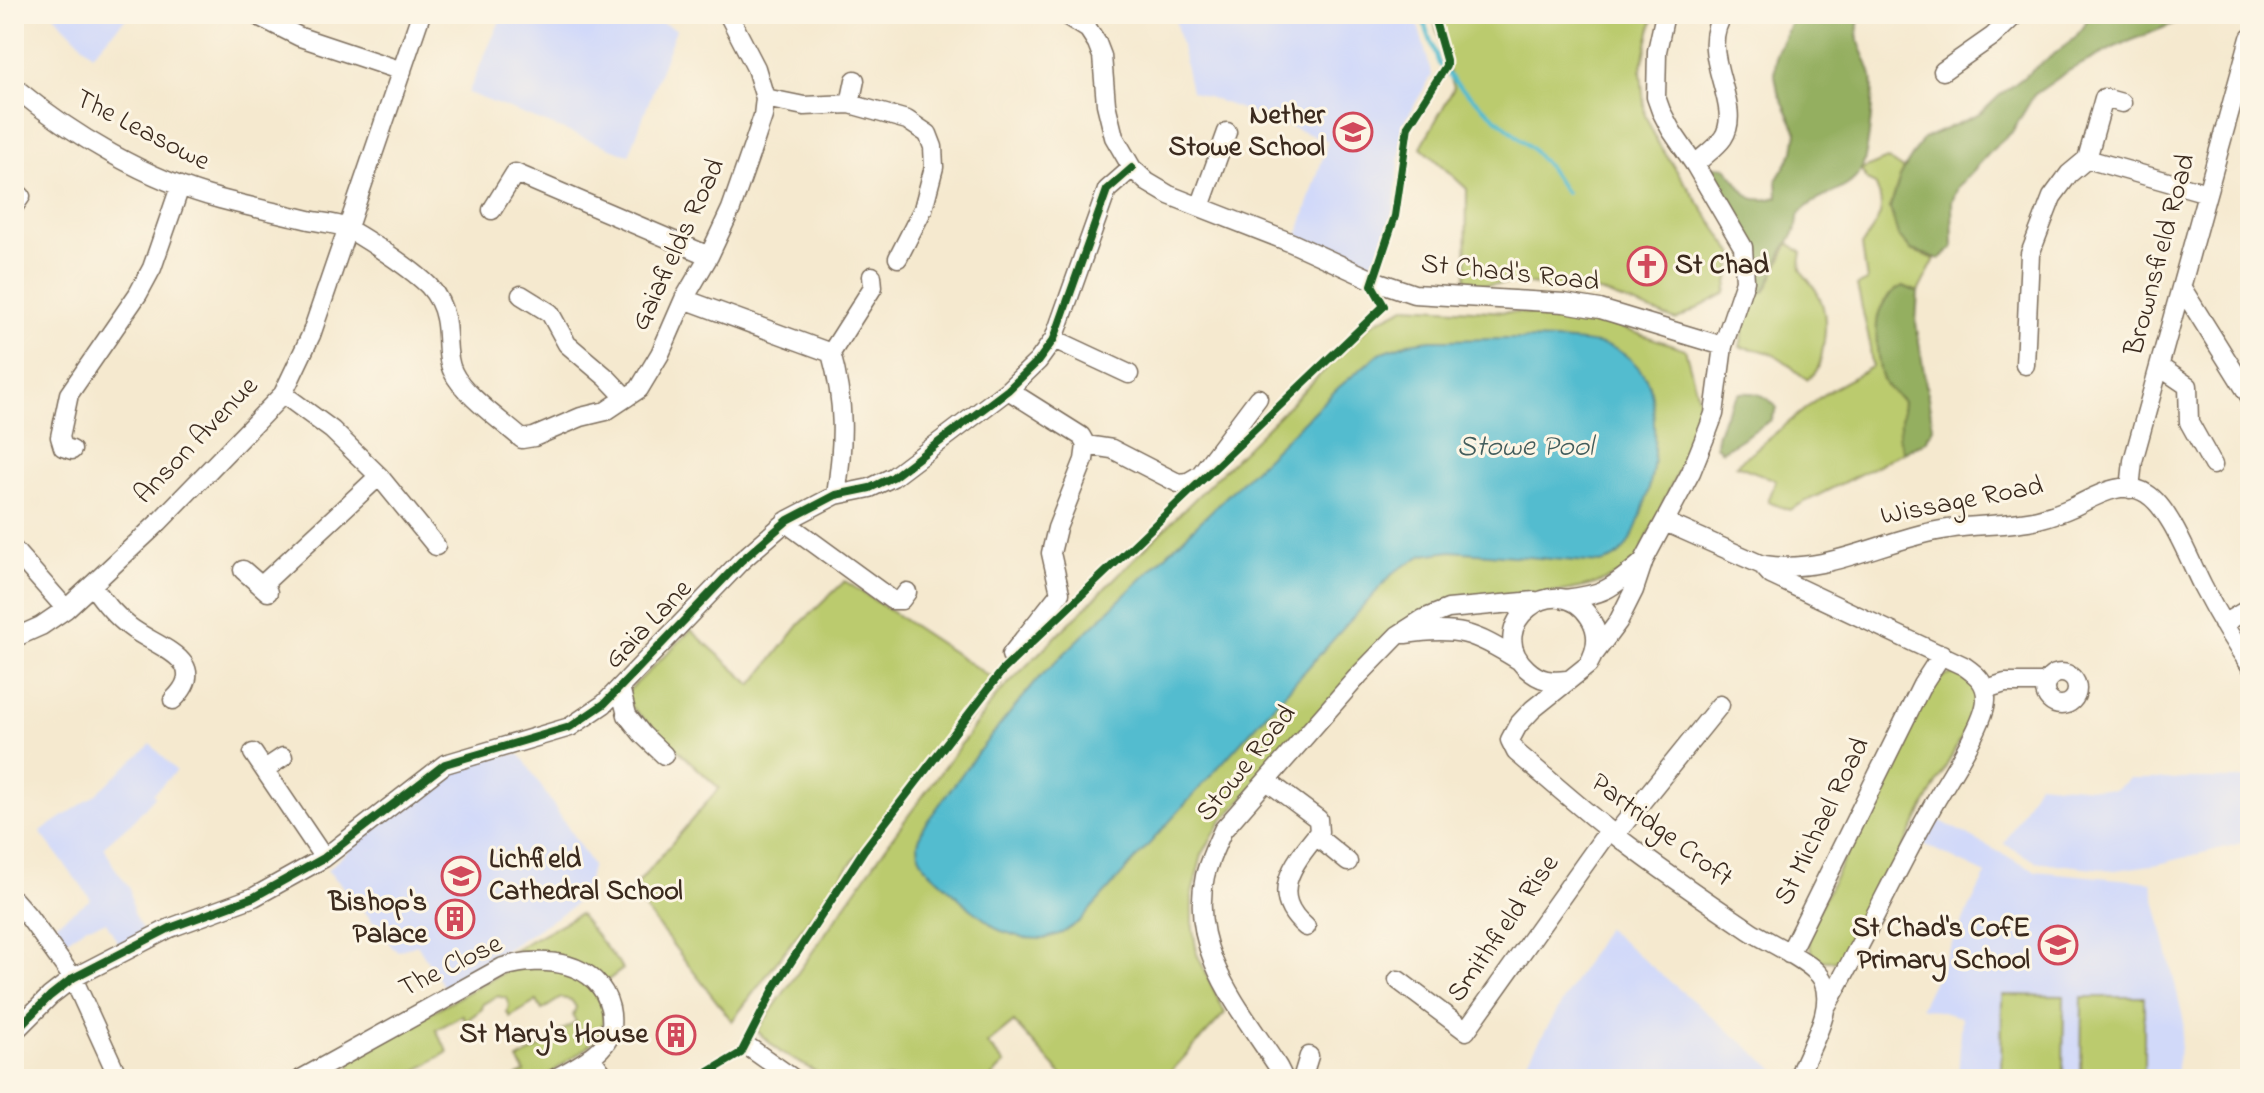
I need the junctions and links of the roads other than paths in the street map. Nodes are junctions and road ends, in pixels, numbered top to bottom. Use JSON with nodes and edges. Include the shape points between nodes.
{"nodes":[{"id":1,"x":254,"y":14,"type":"edge"},
{"id":2,"x":421,"y":14,"type":"edge"},
{"id":3,"x":728,"y":14,"type":"edge"},
{"id":4,"x":1064,"y":14,"type":"edge"},
{"id":5,"x":1665,"y":14,"type":"edge"},
{"id":6,"x":1724,"y":14,"type":"edge"},
{"id":7,"x":2016,"y":14,"type":"edge"},
{"id":8,"x":2250,"y":38,"type":"edge"},
{"id":9,"x":2246,"y":60,"type":"edge"},
{"id":10,"x":402,"y":71,"type":"junction"},
{"id":11,"x":1943,"y":71,"type":"dead end"},
{"id":12,"x":855,"y":79,"type":"dead end"},
{"id":13,"x":14,"y":87,"type":"edge"},
{"id":14,"x":765,"y":98,"type":"junction"},
{"id":15,"x":2122,"y":103,"type":"dead end"},
{"id":16,"x":850,"y":104,"type":"junction"},
{"id":17,"x":1227,"y":132,"type":"dead end"},
{"id":18,"x":2087,"y":159,"type":"junction"},
{"id":19,"x":1695,"y":165,"type":"junction"},
{"id":20,"x":1132,"y":168,"type":"junction"},
{"id":21,"x":180,"y":187,"type":"junction"},
{"id":22,"x":2207,"y":193,"type":"junction"},
{"id":23,"x":1200,"y":207,"type":"junction"},
{"id":24,"x":492,"y":210,"type":"dead end"},
{"id":25,"x":347,"y":228,"type":"junction"},
{"id":26,"x":899,"y":245,"type":"dead end"},
{"id":27,"x":709,"y":256,"type":"junction"},
{"id":28,"x":875,"y":283,"type":"dead end"},
{"id":29,"x":2182,"y":288,"type":"junction"},
{"id":30,"x":519,"y":295,"type":"dead end"},
{"id":31,"x":684,"y":299,"type":"junction"},
{"id":32,"x":1054,"y":339,"type":"junction"},
{"id":33,"x":1723,"y":346,"type":"junction"},
{"id":34,"x":831,"y":353,"type":"junction"},
{"id":35,"x":2025,"y":365,"type":"dead end"},
{"id":36,"x":2160,"y":367,"type":"junction"},
{"id":37,"x":1129,"y":374,"type":"dead end"},
{"id":38,"x":1008,"y":390,"type":"junction"},
{"id":39,"x":283,"y":394,"type":"junction"},
{"id":40,"x":2250,"y":397,"type":"edge"},
{"id":41,"x":626,"y":398,"type":"junction"},
{"id":42,"x":1258,"y":398,"type":"dead end"},
{"id":43,"x":1086,"y":445,"type":"junction"},
{"id":44,"x":72,"y":450,"type":"dead end"},
{"id":45,"x":2213,"y":465,"type":"dead end"},
{"id":46,"x":379,"y":476,"type":"junction"},
{"id":47,"x":2130,"y":489,"type":"junction"},
{"id":48,"x":836,"y":495,"type":"junction"},
{"id":49,"x":785,"y":522,"type":"junction"},
{"id":50,"x":1665,"y":522,"type":"junction"},
{"id":51,"x":436,"y":546,"type":"dead end"},
{"id":52,"x":14,"y":550,"type":"edge"},
{"id":53,"x":1644,"y":560,"type":"junction"},
{"id":54,"x":1823,"y":564,"type":"junction"},
{"id":55,"x":1762,"y":565,"type":"junction"},
{"id":56,"x":243,"y":570,"type":"dead end"},
{"id":57,"x":92,"y":585,"type":"junction"},
{"id":58,"x":907,"y":592,"type":"dead end"},
{"id":59,"x":1565,"y":599,"type":"junction"},
{"id":60,"x":1824,"y":600,"type":"junction"},
{"id":61,"x":1538,"y":601,"type":"junction"},
{"id":62,"x":2250,"y":608,"type":"edge"},
{"id":63,"x":66,"y":609,"type":"junction"},
{"id":64,"x":2223,"y":624,"type":"junction"},
{"id":65,"x":1398,"y":635,"type":"junction"},
{"id":66,"x":14,"y":638,"type":"edge"},
{"id":67,"x":1942,"y":654,"type":"junction"},
{"id":68,"x":1011,"y":655,"type":"dead end"},
{"id":69,"x":1594,"y":656,"type":"junction"},
{"id":70,"x":1518,"y":660,"type":"junction"},
{"id":71,"x":2250,"y":665,"type":"edge"},
{"id":72,"x":1534,"y":676,"type":"junction"},
{"id":73,"x":1567,"y":680,"type":"junction"},
{"id":74,"x":2046,"y":683,"type":"dead end"},
{"id":75,"x":620,"y":687,"type":"junction"},
{"id":76,"x":1986,"y":689,"type":"junction"},
{"id":77,"x":173,"y":700,"type":"dead end"},
{"id":78,"x":1720,"y":705,"type":"dead end"},
{"id":79,"x":1533,"y":709,"type":"junction"},
{"id":80,"x":253,"y":753,"type":"dead end"},
{"id":81,"x":664,"y":755,"type":"dead end"},
{"id":82,"x":283,"y":757,"type":"dead end"},
{"id":83,"x":265,"y":769,"type":"junction"},
{"id":84,"x":1267,"y":781,"type":"junction"},
{"id":85,"x":1612,"y":832,"type":"junction"},
{"id":86,"x":1316,"y":836,"type":"junction"},
{"id":87,"x":324,"y":858,"type":"junction"},
{"id":88,"x":1348,"y":862,"type":"dead end"},
{"id":89,"x":14,"y":900,"type":"edge"},
{"id":90,"x":1306,"y":927,"type":"dead end"},
{"id":91,"x":1789,"y":954,"type":"junction"},
{"id":92,"x":73,"y":978,"type":"junction"},
{"id":93,"x":1398,"y":980,"type":"dead end"},
{"id":94,"x":1827,"y":1005,"type":"junction"},
{"id":95,"x":14,"y":1032,"type":"edge"},
{"id":96,"x":750,"y":1048,"type":"dead end"},
{"id":97,"x":1309,"y":1056,"type":"dead end"},
{"id":98,"x":590,"y":1057,"type":"junction"},
{"id":99,"x":119,"y":1079,"type":"edge"},
{"id":100,"x":301,"y":1079,"type":"edge"},
{"id":101,"x":554,"y":1079,"type":"edge"},
{"id":102,"x":607,"y":1079,"type":"edge"},
{"id":103,"x":794,"y":1079,"type":"edge"},
{"id":104,"x":1284,"y":1079,"type":"edge"},
{"id":105,"x":1302,"y":1079,"type":"edge"},
{"id":106,"x":1798,"y":1079,"type":"edge"}],
"edges":[{"from":1,"to":10,"type":"street","via":[[300,37]]},
{"from":2,"to":10,"type":"street","name":"Anson Avenue"},
{"from":3,"to":14,"type":"street"},
{"from":4,"to":20,"type":"street","via":[[1088,29],[1097,43],[1114,137]]},
{"from":5,"to":19,"type":"street","via":[[1656,97]]},
{"from":6,"to":19,"type":"street","via":[[1714,38],[1729,125],[1723,139]]},
{"from":7,"to":11,"type":"street"},
{"from":8,"to":9,"type":"street","name":"Brownsfield Road"},
{"from":9,"to":22,"type":"street","name":"Brownsfield Road"},
{"from":10,"to":25,"type":"street","name":"Anson Avenue"},
{"from":12,"to":16,"type":"street"},
{"from":13,"to":21,"type":"street","name":"The Leasowe","via":[[84,137]]},
{"from":14,"to":16,"type":"street","via":[[804,106]]},
{"from":14,"to":27,"type":"street","name":"Gaiafields Road","via":[[731,209]]},
{"from":15,"to":18,"type":"street","via":[[2104,98]]},
{"from":16,"to":26,"type":"street","via":[[907,120],[928,134],[933,147],[934,167],[923,209]]},
{"from":17,"to":23,"type":"street"},
{"from":18,"to":22,"type":"street"},
{"from":18,"to":35,"type":"street","via":[[2052,197],[2030,254]]},
{"from":19,"to":33,"type":"street","via":[[1743,247],[1745,281]]},
{"from":20,"to":23,"type":"street","name":"St Chad's Road","via":[[1169,195]]},
{"from":20,"to":32,"type":"street","name":"Gaia Lane","via":[[1107,190]]},
{"from":21,"to":25,"type":"street","name":"The Leasowe"},
{"from":21,"to":44,"type":"street","via":[[152,268],[69,394],[60,437],[63,447]]},
{"from":22,"to":29,"type":"street","name":"Brownsfield Road"},
{"from":23,"to":33,"type":"street","name":"St Chad's Road","via":[[1414,294],[1600,309]]},
{"from":24,"to":27,"type":"street","via":[[515,173]]},
{"from":25,"to":39,"type":"street","name":"Anson Avenue","via":[[311,335]]},
{"from":25,"to":41,"type":"street","name":"Gaiafields Road","via":[[430,287],[441,305],[453,373],[522,439],[606,411]]},
{"from":27,"to":31,"type":"street","name":"Gaiafields Road"},
{"from":28,"to":34,"type":"street"},
{"from":29,"to":36,"type":"street","name":"Brownsfield Road"},
{"from":29,"to":40,"type":"street"},
{"from":30,"to":41,"type":"street","via":[[550,313],[567,344]]},
{"from":31,"to":34,"type":"street"},
{"from":31,"to":41,"type":"street","name":"Gaiafields Road","via":[[660,354],[639,389]]},
{"from":32,"to":37,"type":"street"},
{"from":32,"to":38,"type":"street","name":"Gaia Lane"},
{"from":33,"to":50,"type":"street","via":[[1714,414]]},
{"from":34,"to":48,"type":"street","via":[[842,410],[843,454]]},
{"from":36,"to":45,"type":"street","via":[[2188,386],[2189,422]]},
{"from":36,"to":47,"type":"street","name":"Brownsfield Road"},
{"from":38,"to":43,"type":"street","via":[[1081,436]]},
{"from":38,"to":48,"type":"street","name":"Gaia Lane","via":[[893,477]]},
{"from":39,"to":46,"type":"street","via":[[332,430]]},
{"from":39,"to":57,"type":"street","name":"Anson Avenue"},
{"from":42,"to":43,"type":"street","via":[[1200,475],[1188,482],[1178,483],[1112,449]]},
{"from":43,"to":68,"type":"street","via":[[1051,553],[1060,593]]},
{"from":46,"to":51,"type":"street"},
{"from":46,"to":56,"type":"street","via":[[265,590]]},
{"from":47,"to":54,"type":"street","name":"Wissage Road","via":[[2110,489],[2038,519],[1899,539]]},
{"from":47,"to":64,"type":"street","via":[[2146,493],[2158,505]]},
{"from":48,"to":49,"type":"street","name":"Gaia Lane"},
{"from":49,"to":58,"type":"street","via":[[892,600],[901,600]]},
{"from":49,"to":75,"type":"street","name":"Gaia Lane"},
{"from":50,"to":53,"type":"street"},
{"from":50,"to":55,"type":"street"},
{"from":52,"to":63,"type":"street"},
{"from":53,"to":59,"type":"street","via":[[1595,596]]},
{"from":53,"to":69,"type":"street","via":[[1618,622]]},
{"from":54,"to":55,"type":"street","name":"Wissage Road"},
{"from":54,"to":60,"type":"street"},
{"from":55,"to":60,"type":"street","via":[[1771,575]]},
{"from":57,"to":63,"type":"street","name":"Anson Avenue"},
{"from":57,"to":77,"type":"street","via":[[128,626],[167,649],[187,669],[183,690]]},
{"from":59,"to":61,"type":"street"},
{"from":59,"to":69,"type":"street","via":[[1577,604],[1594,624]]},
{"from":60,"to":67,"type":"street"},
{"from":61,"to":65,"type":"street","name":"Stowe Road","via":[[1448,609]]},
{"from":61,"to":70,"type":"street","via":[[1525,609],[1513,631]]},
{"from":62,"to":64,"type":"street"},
{"from":63,"to":66,"type":"street","name":"Anson Avenue"},
{"from":64,"to":71,"type":"street"},
{"from":65,"to":70,"type":"street","via":[[1456,630]]},
{"from":65,"to":84,"type":"street","name":"Stowe Road"},
{"from":67,"to":76,"type":"street","via":[[1978,676]]},
{"from":67,"to":91,"type":"street","name":"St Michael Road"},
{"from":69,"to":73,"type":"street"},
{"from":70,"to":72,"type":"street"},
{"from":72,"to":73,"type":"street"},
{"from":72,"to":79,"type":"street","via":[[1538,693]]},
{"from":73,"to":79,"type":"street"},
{"from":74,"to":76,"type":"street","via":[[2005,683]]},
{"from":75,"to":81,"type":"street","via":[[627,715]]},
{"from":75,"to":87,"type":"street","name":"Gaia Lane","via":[[570,727],[445,764]]},
{"from":76,"to":94,"type":"street","via":[[1983,717]]},
{"from":78,"to":85,"type":"street"},
{"from":79,"to":85,"type":"street","name":"Partridge Croft","via":[[1510,740],[1516,752]]},
{"from":80,"to":83,"type":"street"},
{"from":82,"to":83,"type":"street"},
{"from":83,"to":87,"type":"street"},
{"from":84,"to":86,"type":"street","via":[[1318,819]]},
{"from":84,"to":104,"type":"street","name":"Stowe Road","via":[[1223,830],[1205,878],[1201,916],[1211,959]]},
{"from":85,"to":91,"type":"street","name":"Partridge Croft"},
{"from":85,"to":93,"type":"street","name":"Smithfield Rise","via":[[1466,1031]]},
{"from":86,"to":88,"type":"street"},
{"from":86,"to":90,"type":"street","via":[[1296,860],[1288,884],[1292,916]]},
{"from":87,"to":92,"type":"street","name":"Gaia Lane","via":[[254,897],[170,928]]},
{"from":89,"to":92,"type":"street"},
{"from":91,"to":94,"type":"street","via":[[1817,971]]},
{"from":92,"to":95,"type":"street","name":"Gaia Lane"},
{"from":92,"to":99,"type":"street"},
{"from":94,"to":106,"type":"street"},
{"from":96,"to":103,"type":"street"},
{"from":97,"to":105,"type":"street"},
{"from":98,"to":100,"type":"street","name":"The Close","via":[[608,1039],[612,1018],[606,994],[581,970],[519,962]]},
{"from":98,"to":101,"type":"street","name":"The Close"},
{"from":98,"to":102,"type":"street"}]}
